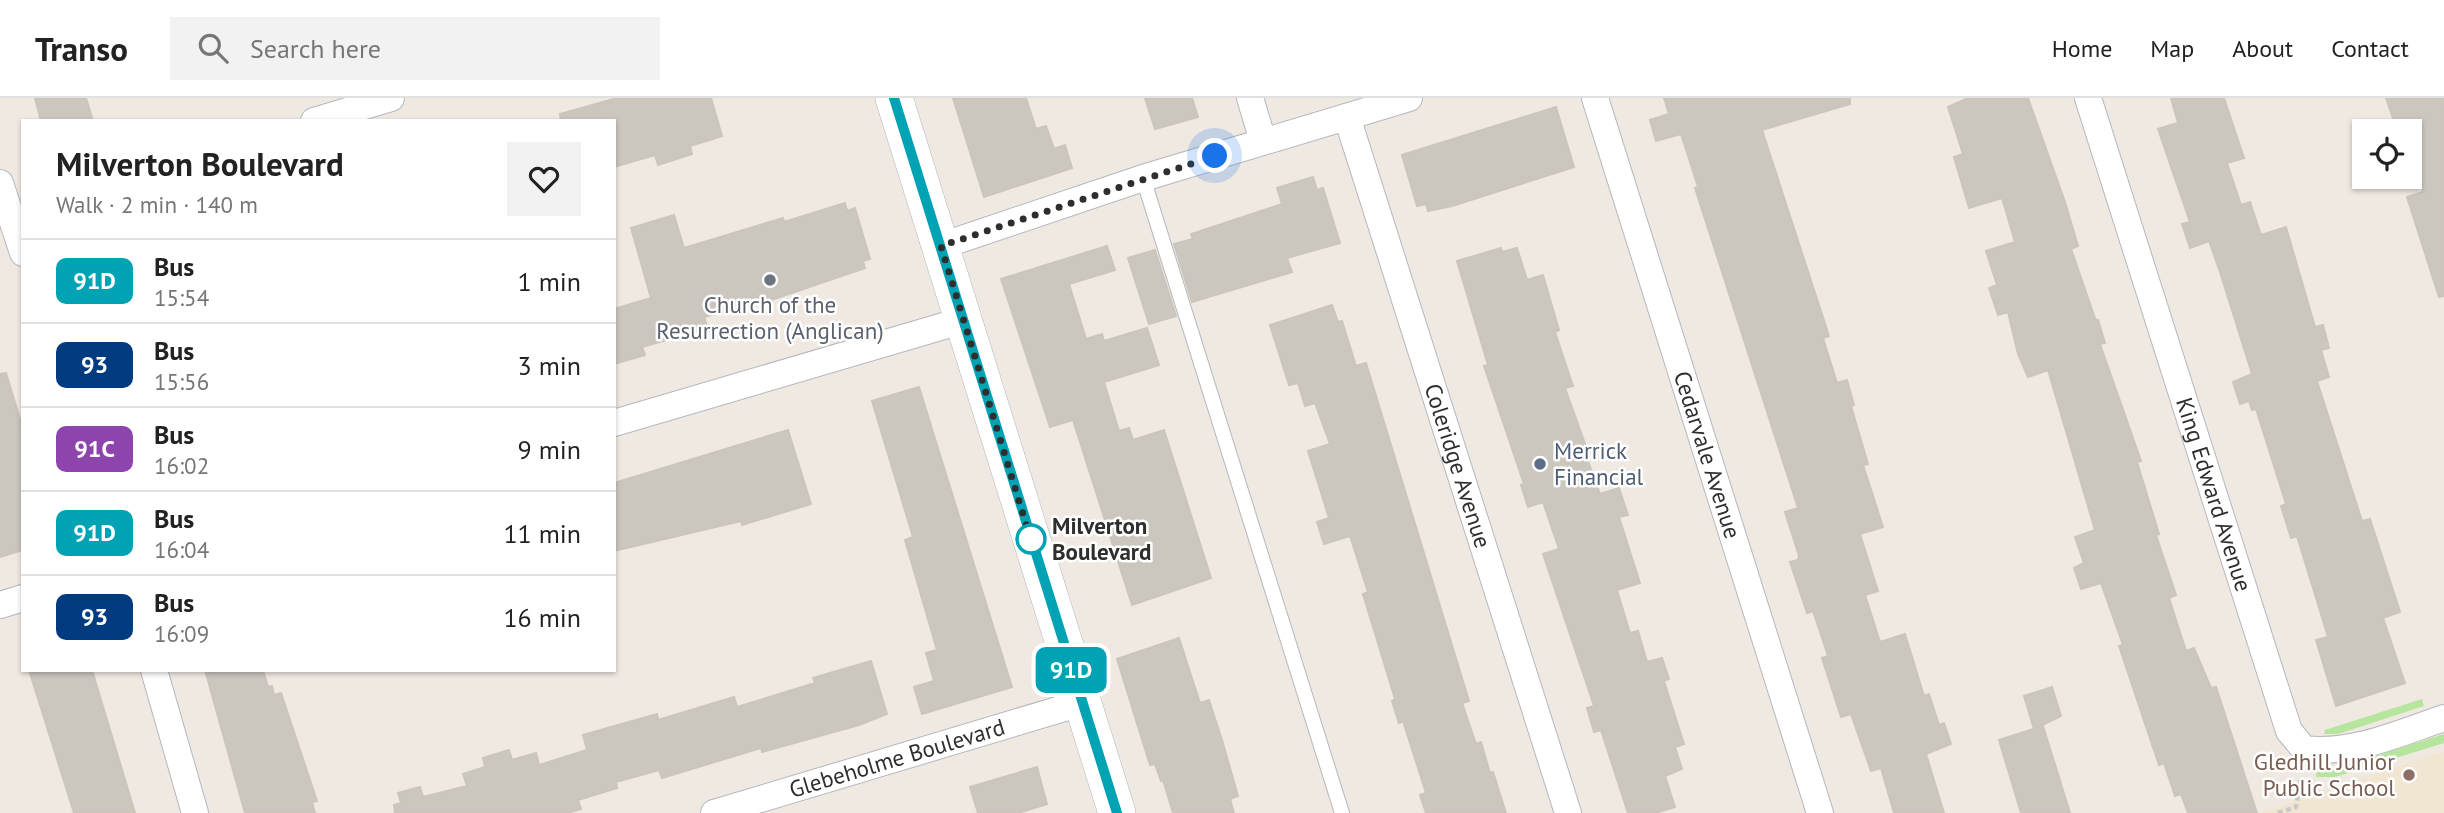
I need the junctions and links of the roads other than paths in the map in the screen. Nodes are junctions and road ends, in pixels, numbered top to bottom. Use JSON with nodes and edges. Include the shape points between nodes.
{"nodes":[{"id":1,"x":391,"y":98,"type":"edge"},
{"id":2,"x":894,"y":98,"type":"edge"},
{"id":3,"x":1250,"y":98,"type":"edge"},
{"id":4,"x":1409,"y":98,"type":"edge"},
{"id":5,"x":1595,"y":98,"type":"edge"},
{"id":6,"x":2088,"y":98,"type":"edge"},
{"id":7,"x":1347,"y":117,"type":"junction"},
{"id":8,"x":321,"y":119,"type":"edge"},
{"id":9,"x":1263,"y":141,"type":"junction"},
{"id":10,"x":1143,"y":178,"type":"junction"},
{"id":11,"x":0,"y":183,"type":"edge"},
{"id":12,"x":11,"y":211,"type":"edge"},
{"id":13,"x":21,"y":246,"type":"edge"},
{"id":14,"x":941,"y":246,"type":"junction"},
{"id":15,"x":964,"y":320,"type":"junction"},
{"id":16,"x":616,"y":422,"type":"edge"},
{"id":17,"x":21,"y":599,"type":"edge"},
{"id":18,"x":0,"y":605,"type":"edge"},
{"id":19,"x":155,"y":672,"type":"edge"},
{"id":20,"x":1081,"y":703,"type":"junction"},
{"id":21,"x":2444,"y":719,"type":"edge"},
{"id":22,"x":195,"y":813,"type":"edge"},
{"id":23,"x":714,"y":813,"type":"edge"},
{"id":24,"x":1117,"y":813,"type":"edge"},
{"id":25,"x":1342,"y":813,"type":"edge"},
{"id":26,"x":1569,"y":813,"type":"edge"},
{"id":27,"x":1820,"y":813,"type":"edge"}],
"edges":[{"from":1,"to":8,"type":"street"},
{"from":2,"to":14,"type":"main road"},
{"from":3,"to":9,"type":"street"},
{"from":4,"to":7,"type":"street"},
{"from":5,"to":27,"type":"street","name":"Cedarvale Avenue"},
{"from":6,"to":21,"type":"street","name":"King Edward Avenue","via":[[2289,731],[2304,749],[2326,751],[2356,747]]},
{"from":7,"to":9,"type":"street"},
{"from":7,"to":26,"type":"street","name":"Coleridge Avenue"},
{"from":9,"to":10,"type":"street"},
{"from":10,"to":14,"type":"street"},
{"from":10,"to":25,"type":"lane"},
{"from":11,"to":12,"type":"street"},
{"from":12,"to":13,"type":"street"},
{"from":14,"to":15,"type":"main road"},
{"from":15,"to":16,"type":"street"},
{"from":15,"to":20,"type":"main road"},
{"from":17,"to":18,"type":"street"},
{"from":19,"to":22,"type":"street"},
{"from":20,"to":23,"type":"street","name":"Glebeholme Boulevard"},
{"from":20,"to":24,"type":"main road"}]}
